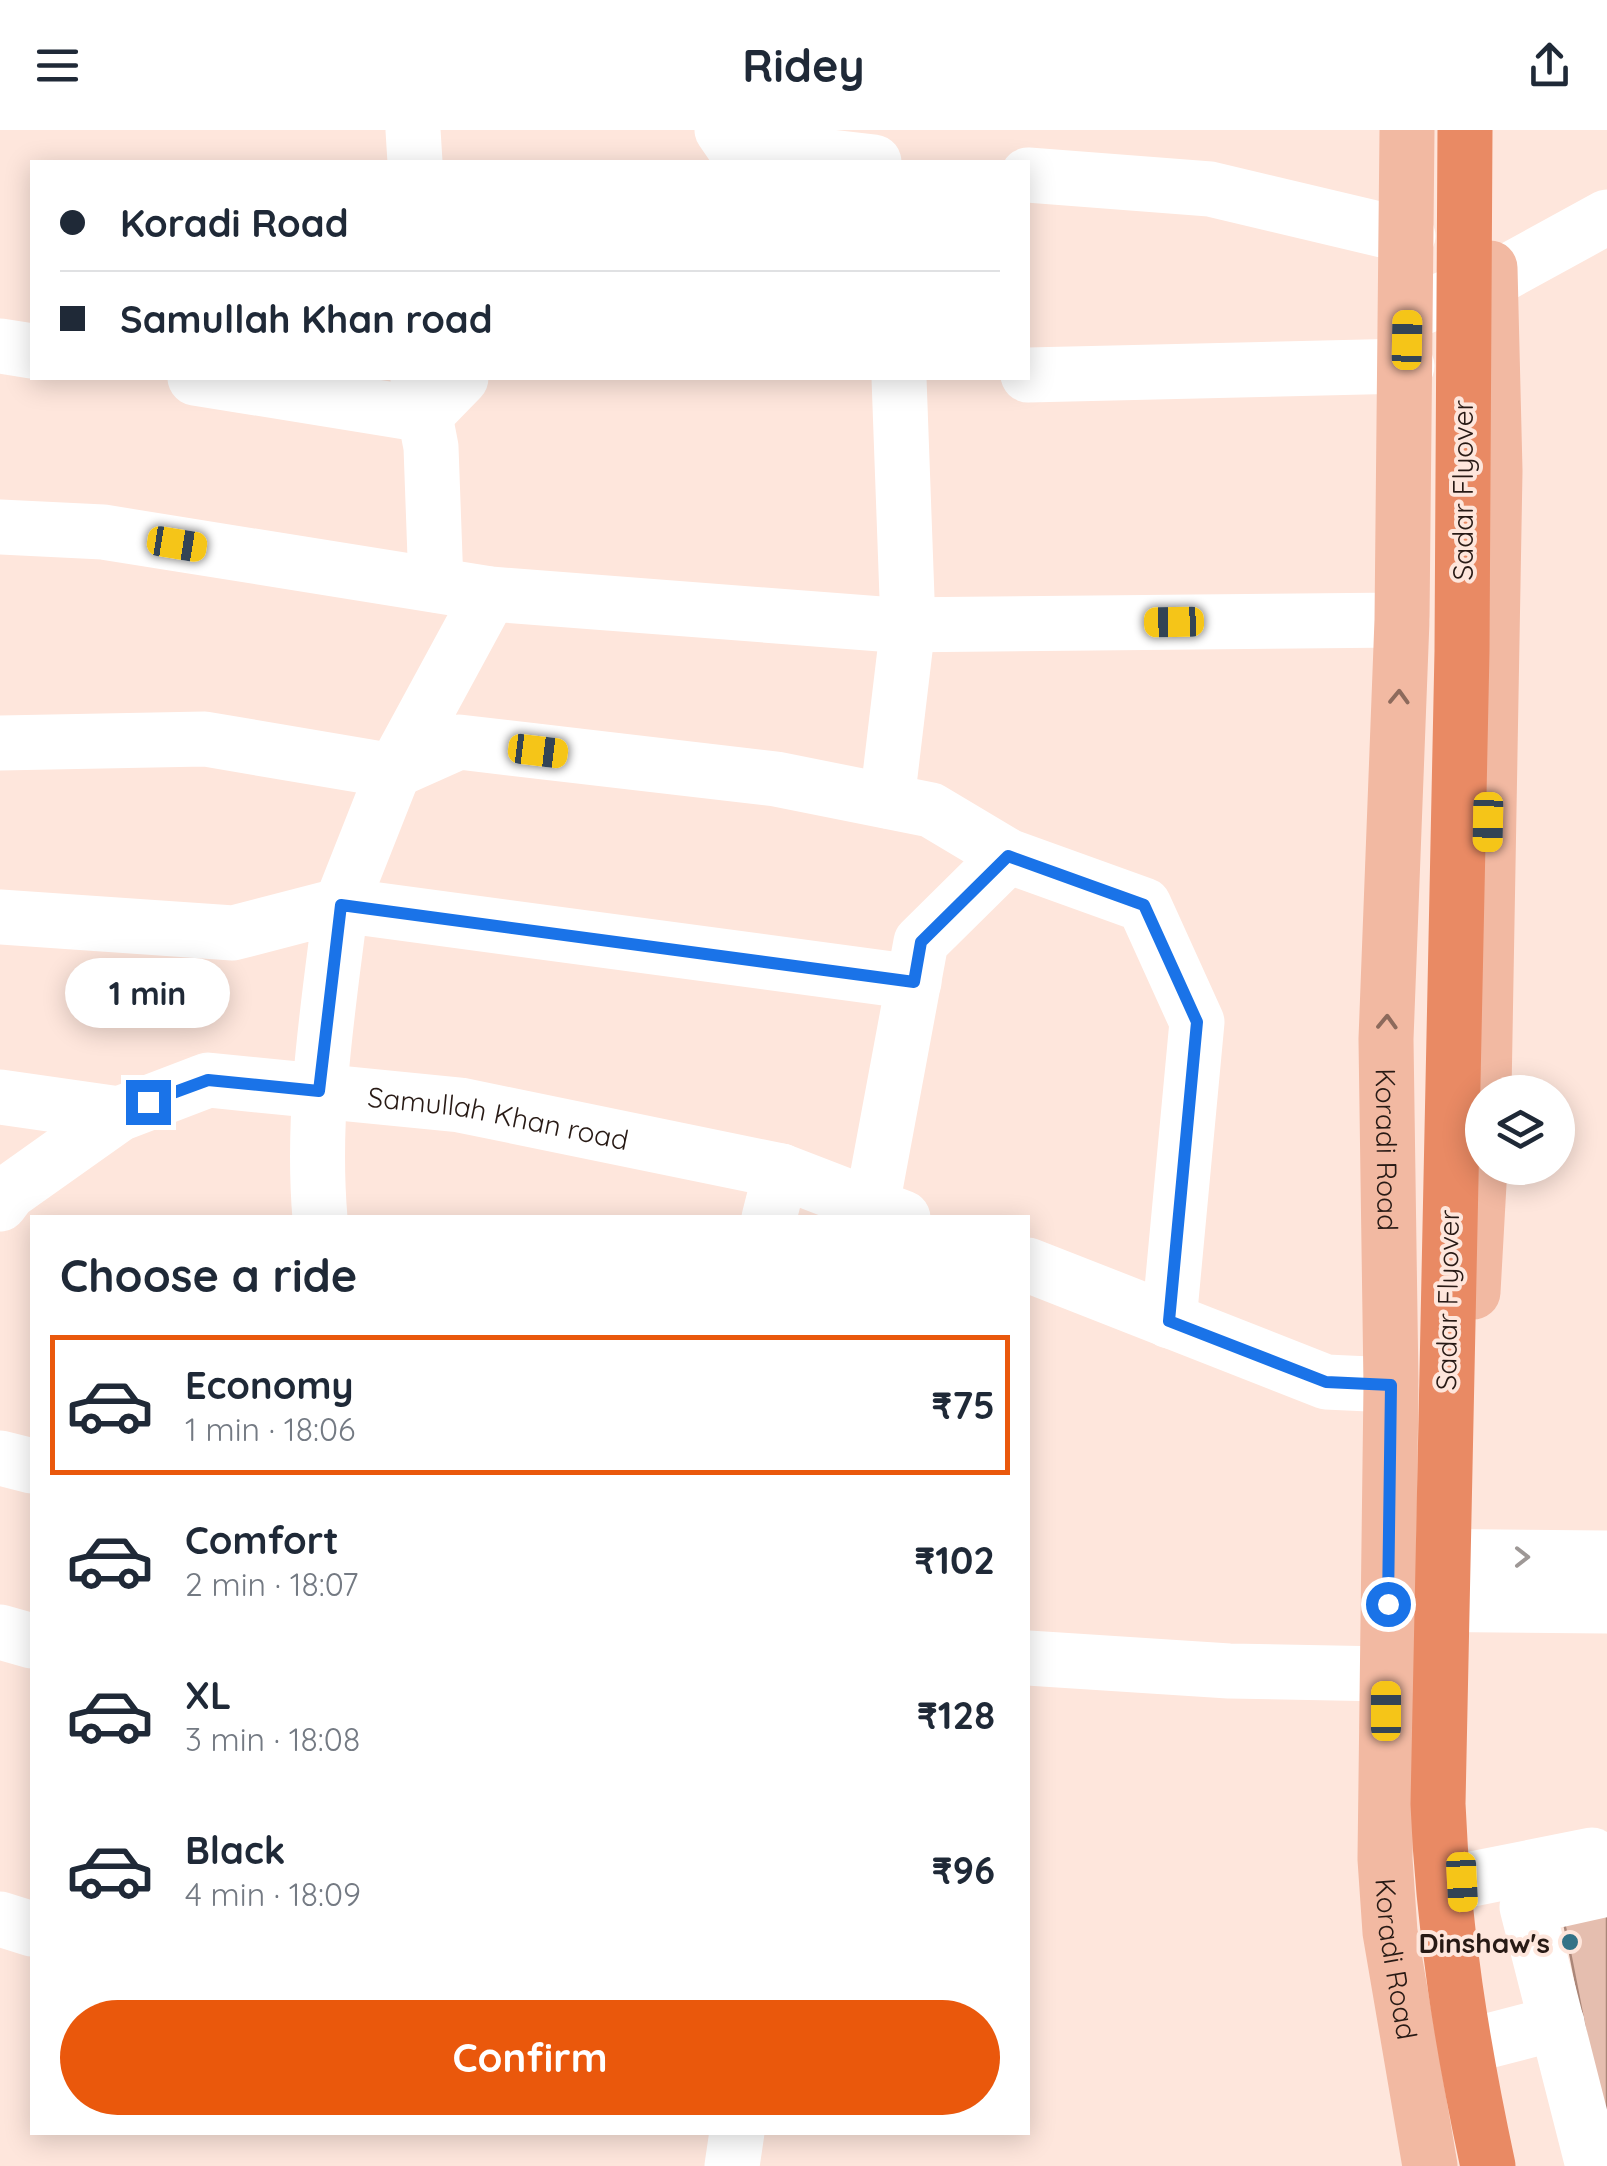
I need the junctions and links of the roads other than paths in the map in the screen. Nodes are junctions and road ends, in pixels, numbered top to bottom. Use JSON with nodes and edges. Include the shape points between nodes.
{"nodes":[{"id":1,"x":413,"y":130,"type":"edge"},
{"id":2,"x":722,"y":130,"type":"edge"},
{"id":3,"x":1407,"y":130,"type":"edge"},
{"id":4,"x":1441,"y":130,"type":"edge"},
{"id":5,"x":1465,"y":130,"type":"edge"},
{"id":6,"x":1490,"y":130,"type":"edge"},
{"id":7,"x":415,"y":160,"type":"edge"},
{"id":8,"x":856,"y":160,"type":"edge"},
{"id":9,"x":1030,"y":175,"type":"edge"},
{"id":10,"x":1607,"y":216,"type":"edge"},
{"id":11,"x":1408,"y":236,"type":"junction"},
{"id":12,"x":1490,"y":281,"type":"junction"},
{"id":13,"x":1407,"y":340,"type":"junction"},
{"id":14,"x":0,"y":346,"type":"edge"},
{"id":15,"x":30,"y":351,"type":"edge"},
{"id":16,"x":1030,"y":375,"type":"edge"},
{"id":17,"x":235,"y":380,"type":"edge"},
{"id":18,"x":898,"y":380,"type":"edge"},
{"id":19,"x":434,"y":390,"type":"edge"},
{"id":20,"x":0,"y":527,"type":"edge"},
{"id":21,"x":436,"y":585,"type":"junction"},
{"id":22,"x":490,"y":594,"type":"junction"},
{"id":23,"x":1402,"y":620,"type":"junction"},
{"id":24,"x":908,"y":625,"type":"junction"},
{"id":25,"x":0,"y":743,"type":"edge"},
{"id":26,"x":394,"y":771,"type":"junction"},
{"id":27,"x":887,"y":801,"type":"junction"},
{"id":28,"x":1008,"y":856,"type":"junction"},
{"id":29,"x":341,"y":905,"type":"junction"},
{"id":30,"x":0,"y":917,"type":"edge"},
{"id":31,"x":914,"y":982,"type":"junction"},
{"id":32,"x":1484,"y":1075,"type":"edge"},
{"id":33,"x":319,"y":1091,"type":"junction"},
{"id":34,"x":0,"y":1097,"type":"edge"},
{"id":35,"x":119,"y":1114,"type":"junction"},
{"id":36,"x":1479,"y":1185,"type":"edge"},
{"id":37,"x":775,"y":1194,"type":"edge"},
{"id":38,"x":0,"y":1204,"type":"edge"},
{"id":39,"x":887,"y":1211,"type":"edge"},
{"id":40,"x":320,"y":1215,"type":"edge"},
{"id":41,"x":1030,"y":1267,"type":"edge"},
{"id":42,"x":1169,"y":1321,"type":"junction"},
{"id":43,"x":1391,"y":1385,"type":"junction"},
{"id":44,"x":0,"y":1458,"type":"edge"},
{"id":45,"x":30,"y":1466,"type":"edge"},
{"id":46,"x":1607,"y":1558,"type":"edge"},
{"id":47,"x":1389,"y":1580,"type":"junction"},
{"id":48,"x":1466,"y":1581,"type":"junction"},
{"id":49,"x":1607,"y":1606,"type":"edge"},
{"id":50,"x":0,"y":1632,"type":"edge"},
{"id":51,"x":30,"y":1640,"type":"edge"},
{"id":52,"x":1030,"y":1658,"type":"edge"},
{"id":53,"x":1386,"y":1674,"type":"junction"},
{"id":54,"x":1607,"y":1852,"type":"edge"},
{"id":55,"x":1462,"y":1882,"type":"junction"},
{"id":56,"x":1607,"y":1890,"type":"edge"},
{"id":57,"x":0,"y":1920,"type":"edge"},
{"id":58,"x":30,"y":1928,"type":"edge"},
{"id":59,"x":1557,"y":2022,"type":"junction"},
{"id":60,"x":1484,"y":2042,"type":"junction"},
{"id":61,"x":737,"y":2135,"type":"edge"},
{"id":62,"x":732,"y":2166,"type":"edge"},
{"id":63,"x":1430,"y":2166,"type":"edge"},
{"id":64,"x":1462,"y":2166,"type":"edge"},
{"id":65,"x":1488,"y":2166,"type":"edge"},
{"id":66,"x":1509,"y":2166,"type":"edge"},
{"id":67,"x":1593,"y":2166,"type":"edge"}],
"edges":[{"from":1,"to":7,"type":"street"},
{"from":2,"to":8,"type":"street","via":[[733,146]]},
{"from":3,"to":11,"type":"main road","name":"Koradi Road"},
{"from":4,"to":64,"type":"highway","name":"Sadar Flyover","via":[[1442,519],[1416,1782],[1422,1914]]},
{"from":5,"to":65,"type":"highway","name":"Sadar Flyover","via":[[1462,650],[1438,1804],[1458,2030]]},
{"from":6,"to":12,"type":"main road"},
{"from":9,"to":11,"type":"street","via":[[1210,190]]},
{"from":10,"to":12,"type":"street"},
{"from":11,"to":13,"type":"main road","name":"Koradi Road"},
{"from":12,"to":13,"type":"street"},
{"from":12,"to":32,"type":"main road","via":[[1495,470]]},
{"from":13,"to":16,"type":"street"},
{"from":13,"to":23,"type":"main road","name":"Koradi Road"},
{"from":14,"to":15,"type":"street"},
{"from":17,"to":19,"type":"street"},
{"from":18,"to":24,"type":"street"},
{"from":19,"to":21,"type":"street"},
{"from":20,"to":21,"type":"street","via":[[102,532]]},
{"from":21,"to":22,"type":"street"},
{"from":22,"to":24,"type":"street"},
{"from":22,"to":26,"type":"street"},
{"from":23,"to":24,"type":"street"},
{"from":43,"to":23,"type":"main road","name":"Koradi Road","one_way":true,"via":[[1386,1039]]},
{"from":24,"to":27,"type":"street"},
{"from":25,"to":26,"type":"street","via":[[205,739]]},
{"from":26,"to":27,"type":"street","via":[[459,742],[776,779]]},
{"from":26,"to":29,"type":"street"},
{"from":27,"to":28,"type":"street","via":[[930,810]]},
{"from":28,"to":31,"type":"street","via":[[921,942]]},
{"from":28,"to":42,"type":"street","via":[[1144,905],[1197,1022]]},
{"from":29,"to":30,"type":"street","via":[[233,933]]},
{"from":29,"to":31,"type":"street"},
{"from":29,"to":33,"type":"street"},
{"from":31,"to":39,"type":"street"},
{"from":33,"to":35,"type":"street","name":"Samullah Khan road","via":[[208,1080]]},
{"from":33,"to":37,"type":"street","name":"Samullah Khan road","via":[[460,1106]]},
{"from":33,"to":40,"type":"street"},
{"from":34,"to":35,"type":"street"},
{"from":35,"to":38,"type":"street","name":"Samullah Khan road"},
{"from":36,"to":48,"type":"main road","via":[[1466,1386]]},
{"from":37,"to":39,"type":"street","name":"Samullah Khan road"},
{"from":41,"to":42,"type":"street"},
{"from":42,"to":43,"type":"street","via":[[1326,1382]]},
{"from":43,"to":47,"type":"main road","name":"Koradi Road"},
{"from":44,"to":45,"type":"street"},
{"from":48,"to":46,"type":"street","one_way":true},
{"from":47,"to":48,"type":"street"},
{"from":47,"to":53,"type":"main road","name":"Koradi Road"},
{"from":48,"to":49,"type":"street"},
{"from":48,"to":55,"type":"main road"},
{"from":50,"to":51,"type":"street"},
{"from":52,"to":53,"type":"street"},
{"from":53,"to":63,"type":"main road","name":"Koradi Road","via":[[1390,1932]]},
{"from":54,"to":55,"type":"street"},
{"from":55,"to":60,"type":"main road"},
{"from":56,"to":59,"type":"street","via":[[1527,1907]]},
{"from":57,"to":58,"type":"street"},
{"from":59,"to":60,"type":"street"},
{"from":59,"to":67,"type":"street"},
{"from":60,"to":66,"type":"main road"},
{"from":61,"to":62,"type":"street"}]}
